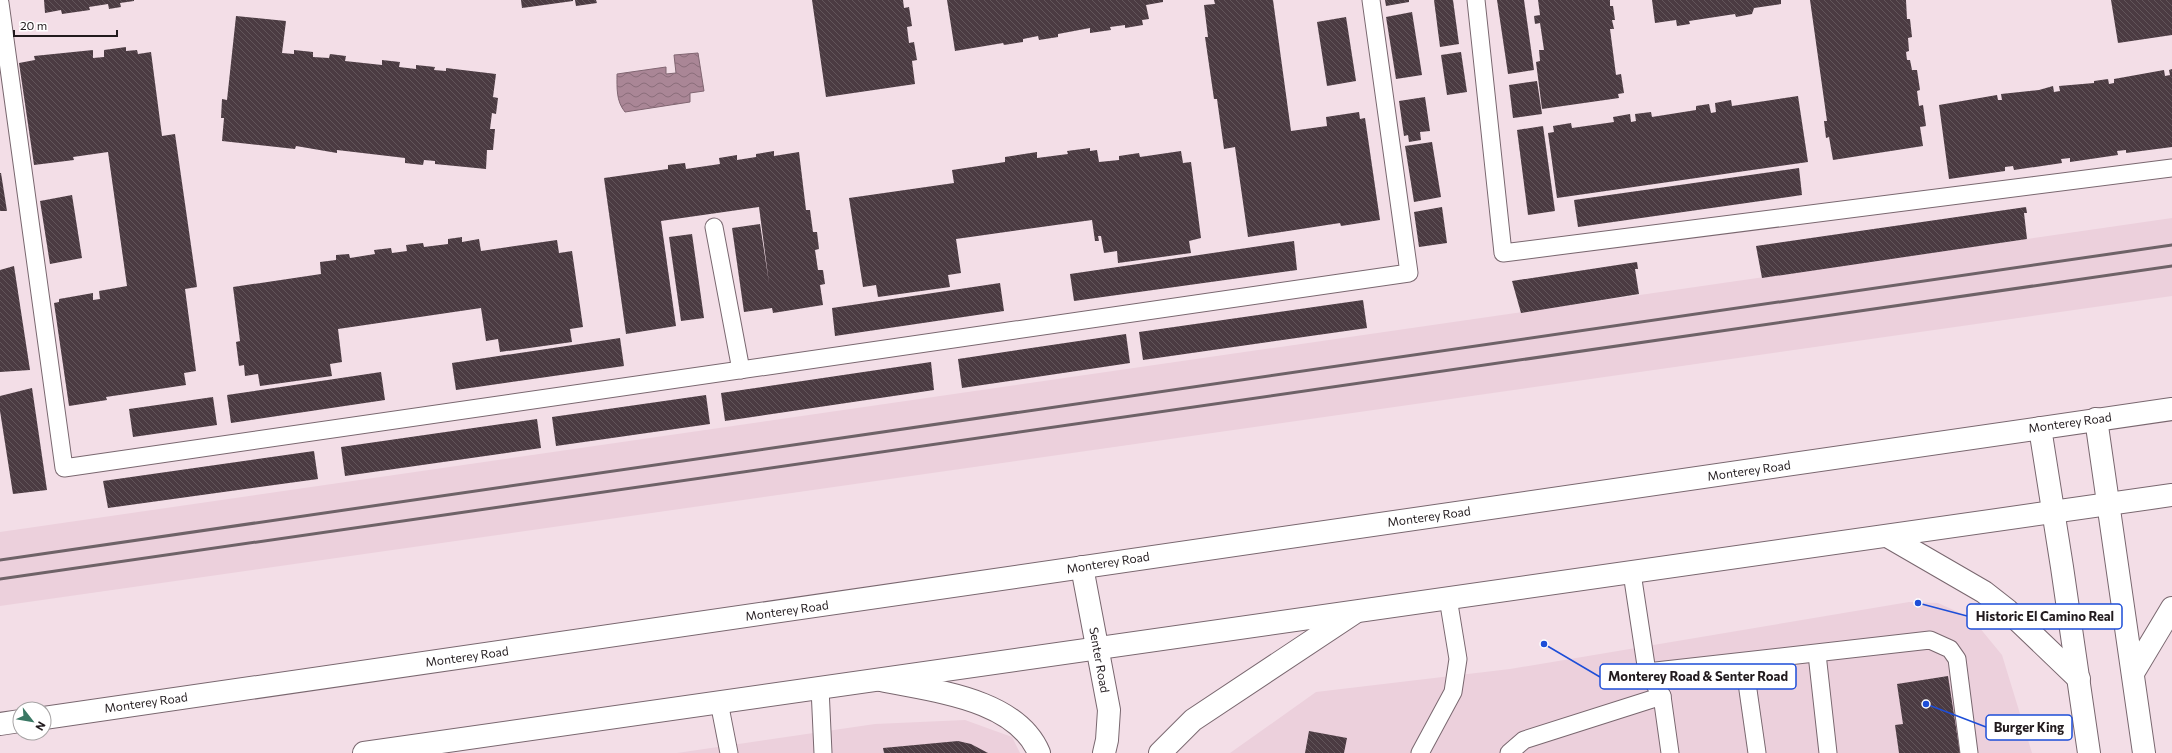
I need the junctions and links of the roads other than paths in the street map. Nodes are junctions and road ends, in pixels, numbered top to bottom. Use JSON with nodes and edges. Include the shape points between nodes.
{"nodes":[{"id":1,"x":1371,"y":0,"type":"edge"},
{"id":2,"x":1476,"y":0,"type":"edge"},
{"id":3,"x":0,"y":3,"type":"edge"},
{"id":4,"x":2172,"y":168,"type":"edge"},
{"id":5,"x":714,"y":227,"type":"dead end"},
{"id":6,"x":741,"y":370,"type":"junction"},
{"id":7,"x":2172,"y":409,"type":"edge"},
{"id":8,"x":2096,"y":420,"type":"junction"},
{"id":9,"x":2040,"y":428,"type":"junction"},
{"id":10,"x":2172,"y":495,"type":"edge"},
{"id":11,"x":2109,"y":505,"type":"junction"},
{"id":12,"x":2053,"y":513,"type":"junction"},
{"id":13,"x":1890,"y":537,"type":"junction"},
{"id":14,"x":1082,"y":567,"type":"junction"},
{"id":15,"x":1632,"y":572,"type":"junction"},
{"id":16,"x":1448,"y":598,"type":"junction"},
{"id":17,"x":2172,"y":608,"type":"edge"},
{"id":18,"x":1354,"y":612,"type":"junction"},
{"id":19,"x":1097,"y":649,"type":"junction"},
{"id":20,"x":1817,"y":654,"type":"junction"},
{"id":21,"x":1744,"y":662,"type":"junction"},
{"id":22,"x":1647,"y":672,"type":"junction"},
{"id":23,"x":2133,"y":673,"type":"junction"},
{"id":24,"x":2079,"y":679,"type":"junction"},
{"id":25,"x":881,"y":680,"type":"junction"},
{"id":26,"x":820,"y":688,"type":"junction"},
{"id":27,"x":1662,"y":696,"type":"junction"},
{"id":28,"x":719,"y":702,"type":"junction"},
{"id":29,"x":52,"y":717,"type":"edge"},
{"id":30,"x":12,"y":722,"type":"edge"},
{"id":31,"x":0,"y":724,"type":"edge"},
{"id":32,"x":364,"y":753,"type":"edge"},
{"id":33,"x":729,"y":753,"type":"edge"},
{"id":34,"x":823,"y":753,"type":"edge"},
{"id":35,"x":1039,"y":753,"type":"edge"},
{"id":36,"x":1104,"y":753,"type":"edge"},
{"id":37,"x":1160,"y":753,"type":"edge"},
{"id":38,"x":1420,"y":753,"type":"edge"},
{"id":39,"x":1509,"y":753,"type":"edge"},
{"id":40,"x":1670,"y":753,"type":"edge"},
{"id":41,"x":1757,"y":753,"type":"edge"},
{"id":42,"x":1828,"y":753,"type":"edge"},
{"id":43,"x":1969,"y":753,"type":"edge"},
{"id":44,"x":2088,"y":753,"type":"edge"},
{"id":45,"x":2144,"y":753,"type":"edge"}],
"edges":[{"from":1,"to":6,"type":"lane","via":[[1409,273]]},
{"from":2,"to":4,"type":"lane","via":[[1503,253]]},
{"from":3,"to":6,"type":"lane","via":[[64,468]]},
{"from":5,"to":6,"type":"lane"},
{"from":7,"to":8,"type":"main road","name":"Monterey Road"},
{"from":8,"to":9,"type":"main road","name":"Monterey Road"},
{"from":8,"to":11,"type":"main road"},
{"from":9,"to":12,"type":"main road"},
{"from":9,"to":14,"type":"main road","name":"Monterey Road"},
{"from":10,"to":11,"type":"main road"},
{"from":11,"to":12,"type":"main road"},
{"from":11,"to":23,"type":"main road"},
{"from":12,"to":13,"type":"main road"},
{"from":12,"to":24,"type":"main road"},
{"from":13,"to":15,"type":"main road"},
{"from":13,"to":24,"type":"main road","via":[[1984,592],[2007,610]]},
{"from":14,"to":19,"type":"main road","name":"Senter Road"},
{"from":14,"to":29,"type":"main road","name":"Monterey Road"},
{"from":15,"to":16,"type":"main road"},
{"from":15,"to":22,"type":"lane"},
{"from":16,"to":18,"type":"main road"},
{"from":16,"to":38,"type":"lane","via":[[1458,659],[1454,692]]},
{"from":17,"to":23,"type":"main road"},
{"from":18,"to":19,"type":"main road"},
{"from":18,"to":37,"type":"main road","via":[[1193,720]]},
{"from":19,"to":25,"type":"main road"},
{"from":19,"to":36,"type":"main road","name":"Senter Road","via":[[1109,710]]},
{"from":20,"to":21,"type":"lane"},
{"from":20,"to":42,"type":"lane"},
{"from":20,"to":43,"type":"lane","via":[[1930,640],[1950,649],[1957,659]]},
{"from":21,"to":22,"type":"lane"},
{"from":21,"to":41,"type":"lane"},
{"from":22,"to":27,"type":"lane"},
{"from":23,"to":45,"type":"main road"},
{"from":24,"to":44,"type":"main road"},
{"from":25,"to":26,"type":"main road"},
{"from":25,"to":35,"type":"main road","via":[[960,697],[992,708],[1019,726]]},
{"from":26,"to":28,"type":"main road"},
{"from":26,"to":34,"type":"lane"},
{"from":27,"to":39,"type":"lane","via":[[1524,740]]},
{"from":27,"to":40,"type":"lane"},
{"from":28,"to":32,"type":"main road"},
{"from":28,"to":33,"type":"lane"},
{"from":30,"to":31,"type":"main road"}]}
